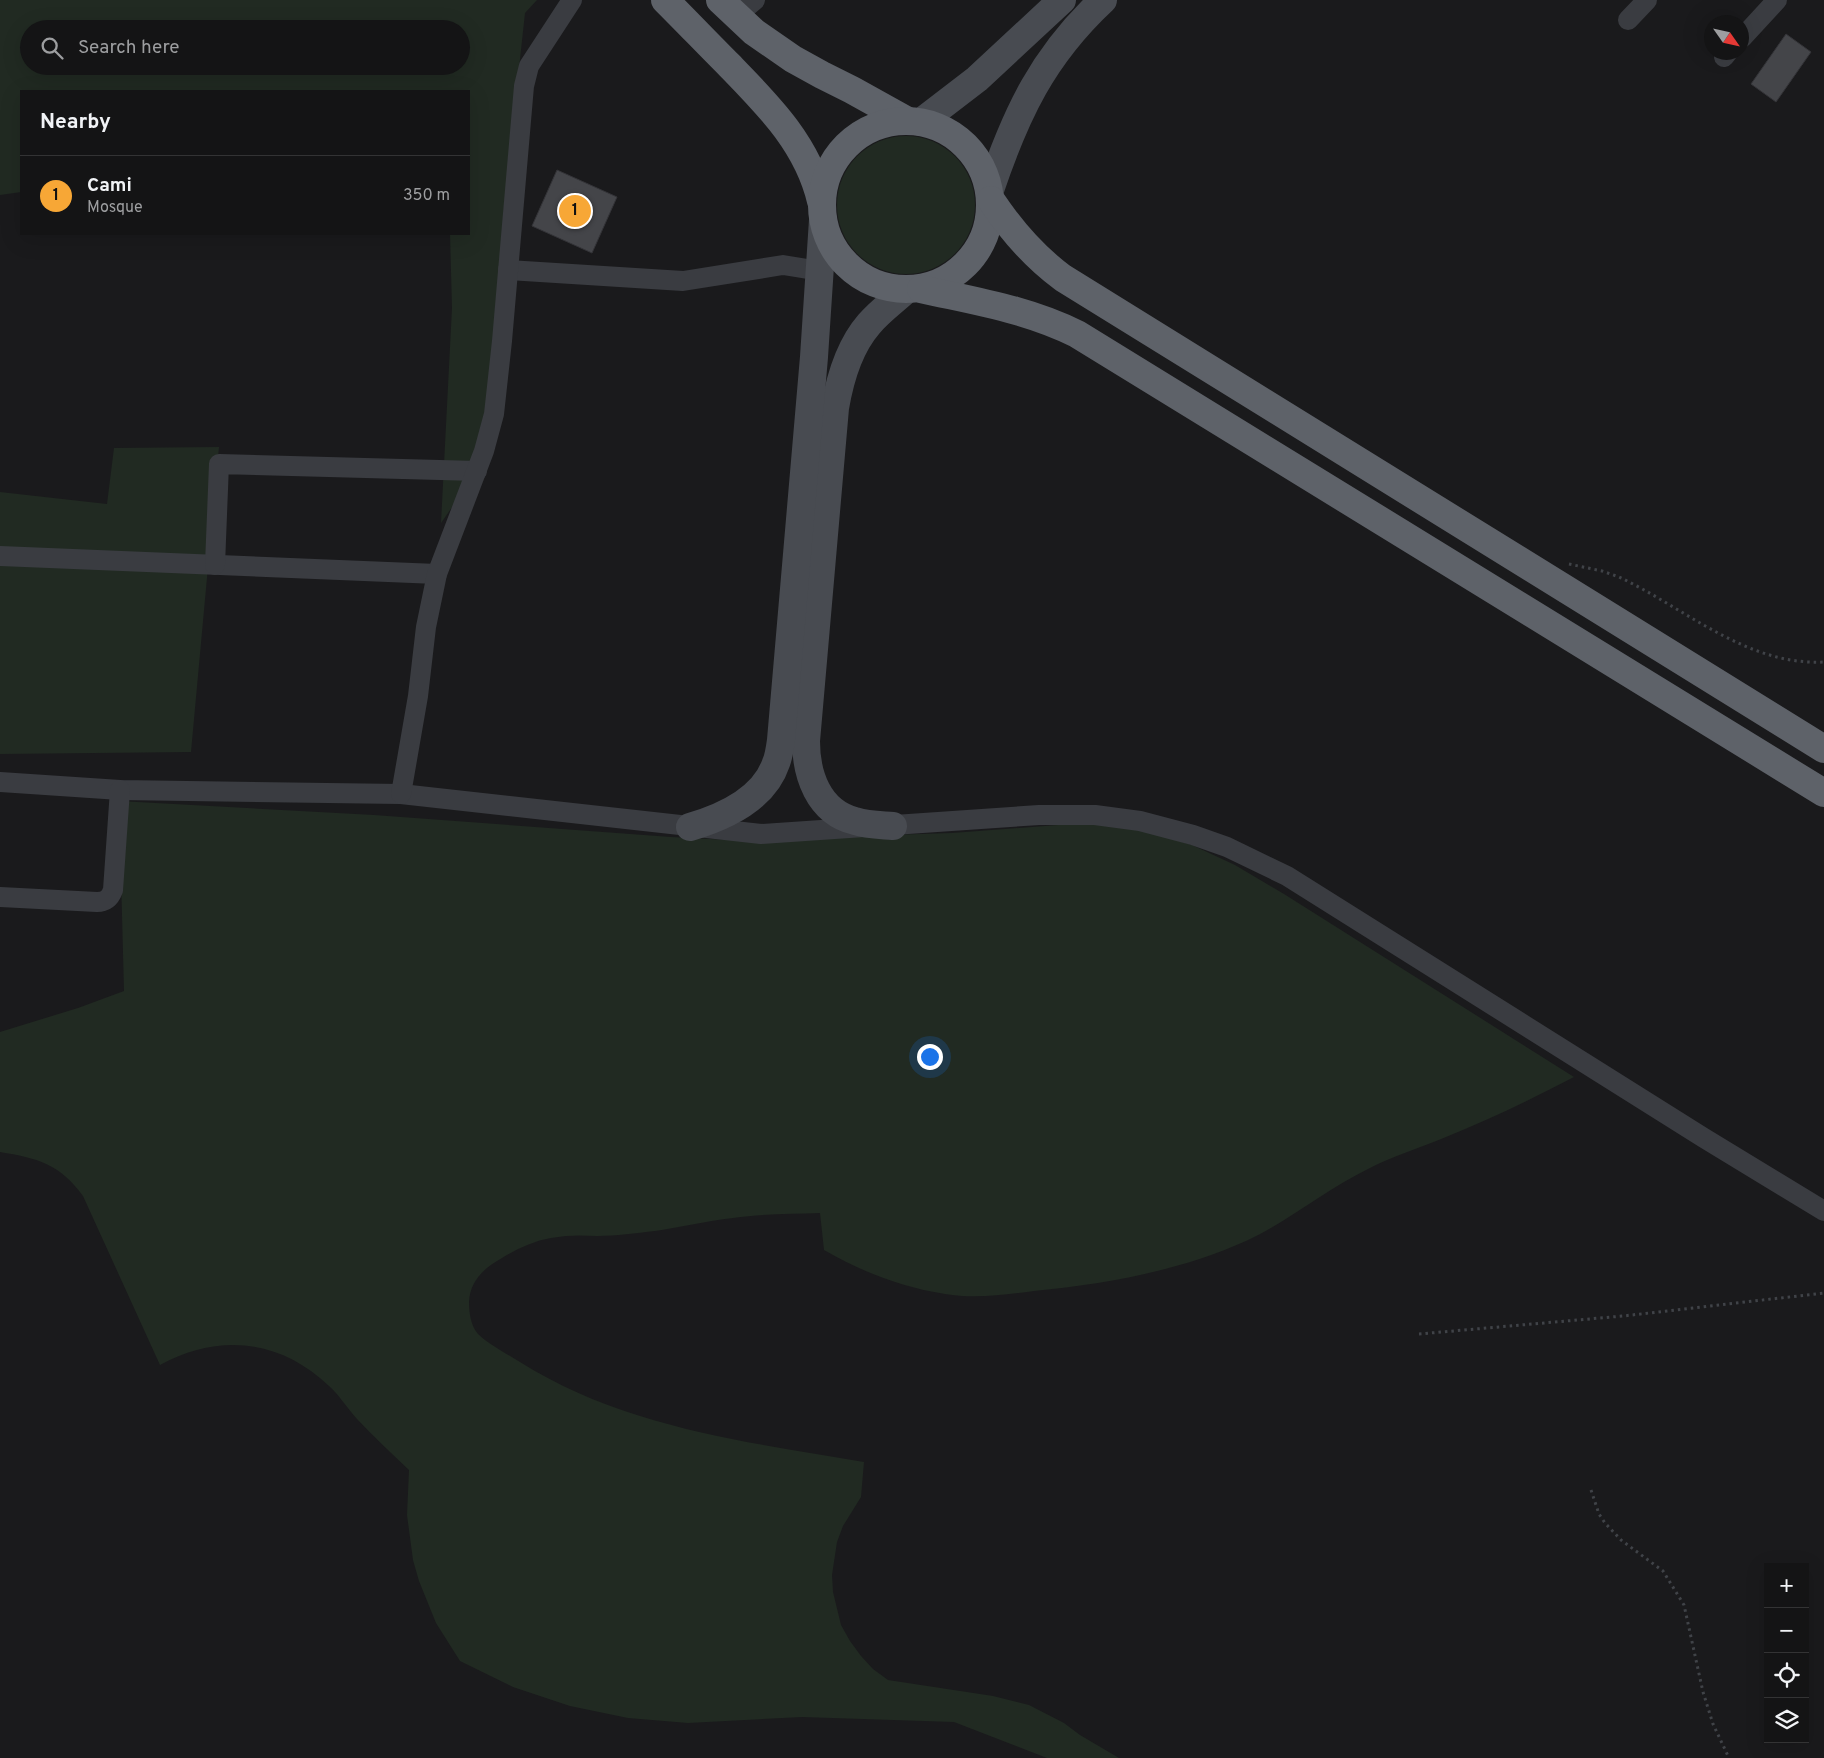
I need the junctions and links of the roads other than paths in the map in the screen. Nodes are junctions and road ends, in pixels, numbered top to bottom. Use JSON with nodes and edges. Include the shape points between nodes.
{"nodes":[{"id":1,"x":572,"y":0,"type":"edge"},
{"id":2,"x":665,"y":0,"type":"edge"},
{"id":3,"x":1062,"y":0,"type":"edge"},
{"id":4,"x":1103,"y":0,"type":"edge"},
{"id":5,"x":1647,"y":0,"type":"edge"},
{"id":6,"x":1777,"y":0,"type":"edge"},
{"id":7,"x":737,"y":5,"type":"edge"},
{"id":8,"x":1628,"y":20,"type":"dead end"},
{"id":9,"x":1749,"y":30,"type":"edge"},
{"id":10,"x":914,"y":121,"type":"junction"},
{"id":11,"x":990,"y":195,"type":"junction"},
{"id":12,"x":822,"y":212,"type":"junction"},
{"id":13,"x":508,"y":270,"type":"junction"},
{"id":14,"x":820,"y":271,"type":"junction"},
{"id":15,"x":913,"y":289,"type":"junction"},
{"id":16,"x":477,"y":471,"type":"junction"},
{"id":17,"x":0,"y":556,"type":"edge"},
{"id":18,"x":215,"y":565,"type":"junction"},
{"id":19,"x":437,"y":574,"type":"junction"},
{"id":20,"x":1824,"y":749,"type":"edge"},
{"id":21,"x":0,"y":782,"type":"edge"},
{"id":22,"x":120,"y":790,"type":"junction"},
{"id":23,"x":1824,"y":793,"type":"edge"},
{"id":24,"x":401,"y":794,"type":"junction"},
{"id":25,"x":893,"y":826,"type":"junction"},
{"id":26,"x":690,"y":827,"type":"junction"},
{"id":27,"x":0,"y":897,"type":"edge"},
{"id":28,"x":1824,"y":1212,"type":"edge"}],
"edges":[{"from":1,"to":13,"type":"street","via":[[529,66],[524,86]]},
{"from":2,"to":12,"type":"highway","via":[[767,104],[784,126],[810,166]]},
{"from":3,"to":10,"type":"main road","via":[[977,79]]},
{"from":4,"to":11,"type":"main road","via":[[1068,36],[1038,78],[1012,129]]},
{"from":5,"to":8,"type":"street"},
{"from":6,"to":9,"type":"street"},
{"from":7,"to":10,"type":"highway","via":[[773,46],[822,75]]},
{"from":10,"to":11,"type":"highway","via":[[949,132],[961,140],[980,163]]},
{"from":10,"to":12,"type":"highway","via":[[878,126],[847,145],[827,176]]},
{"from":11,"to":15,"type":"highway","via":[[990,220],[986,234],[971,260],[948,278]]},
{"from":11,"to":20,"type":"highway","via":[[1023,243],[1063,278]]},
{"from":12,"to":14,"type":"main road"},
{"from":12,"to":15,"type":"highway","via":[[833,248],[852,270],[877,285]]},
{"from":13,"to":14,"type":"street","via":[[683,281],[783,265]]},
{"from":13,"to":16,"type":"street","via":[[494,414]]},
{"from":14,"to":26,"type":"main road","via":[[777,763],[761,788],[740,806]]},
{"from":15,"to":23,"type":"highway","via":[[1018,310],[1077,334]]},
{"from":15,"to":25,"type":"main road","via":[[868,324],[853,348],[839,386],[806,741],[806,758],[812,781],[828,807],[854,821]]},
{"from":16,"to":18,"type":"street","via":[[219,464]]},
{"from":16,"to":19,"type":"street"},
{"from":17,"to":18,"type":"street"},
{"from":18,"to":19,"type":"street"},
{"from":19,"to":24,"type":"street"},
{"from":21,"to":22,"type":"street"},
{"from":22,"to":24,"type":"street"},
{"from":22,"to":27,"type":"street","via":[[113,890],[108,899],[97,902]]},
{"from":24,"to":26,"type":"street"},
{"from":25,"to":26,"type":"street","via":[[762,834]]},
{"from":25,"to":28,"type":"street","via":[[1039,815],[1095,815],[1158,825],[1227,847],[1288,876]]}]}
